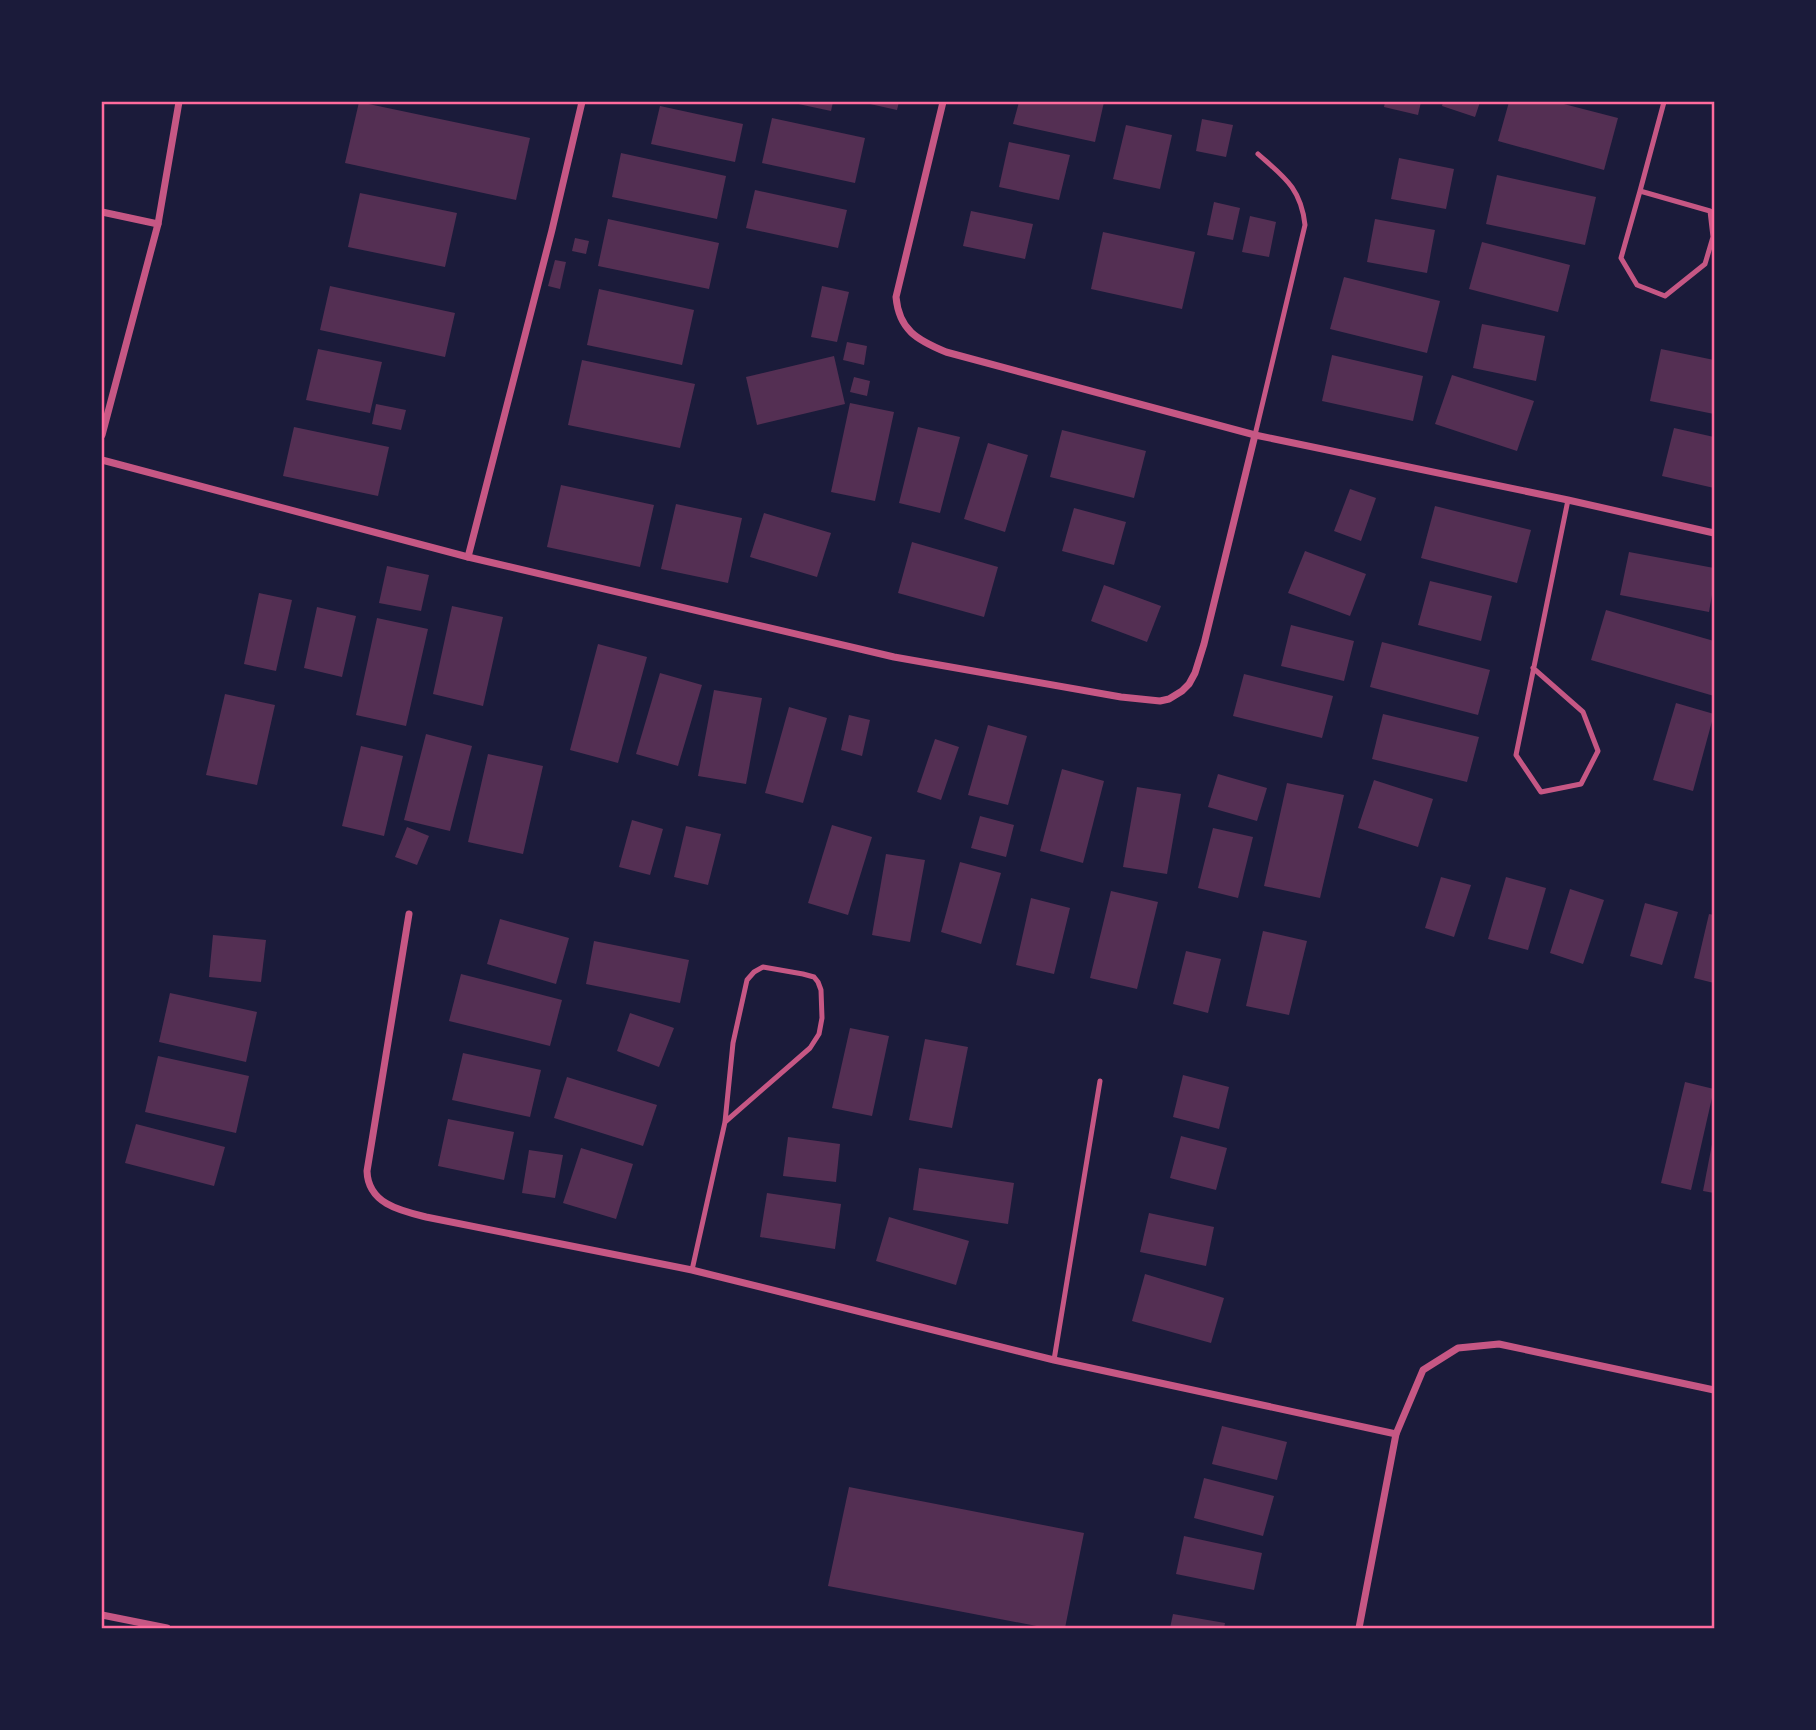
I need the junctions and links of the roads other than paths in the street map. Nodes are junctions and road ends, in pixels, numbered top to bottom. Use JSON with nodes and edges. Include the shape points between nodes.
{"nodes":[{"id":1,"x":179,"y":102,"type":"edge"},
{"id":2,"x":582,"y":102,"type":"edge"},
{"id":3,"x":943,"y":102,"type":"edge"},
{"id":4,"x":1664,"y":102,"type":"edge"},
{"id":5,"x":1258,"y":153,"type":"dead end"},
{"id":6,"x":1640,"y":191,"type":"junction"},
{"id":7,"x":1712,"y":211,"type":"edge"},
{"id":8,"x":102,"y":212,"type":"edge"},
{"id":9,"x":158,"y":224,"type":"junction"},
{"id":10,"x":102,"y":435,"type":"edge"},
{"id":11,"x":1255,"y":435,"type":"junction"},
{"id":12,"x":102,"y":460,"type":"edge"},
{"id":13,"x":1568,"y":500,"type":"junction"},
{"id":14,"x":1714,"y":533,"type":"edge"},
{"id":15,"x":468,"y":557,"type":"junction"},
{"id":16,"x":1534,"y":668,"type":"junction"},
{"id":17,"x":409,"y":914,"type":"dead end"},
{"id":18,"x":1100,"y":1081,"type":"dead end"},
{"id":19,"x":725,"y":1122,"type":"junction"},
{"id":20,"x":692,"y":1270,"type":"junction"},
{"id":21,"x":1055,"y":1360,"type":"junction"},
{"id":22,"x":1714,"y":1390,"type":"edge"},
{"id":23,"x":1396,"y":1434,"type":"junction"},
{"id":24,"x":102,"y":1615,"type":"edge"},
{"id":25,"x":167,"y":1629,"type":"edge"},
{"id":26,"x":1359,"y":1629,"type":"edge"}],
"edges":[{"from":1,"to":9,"type":"street"},
{"from":2,"to":15,"type":"street"},
{"from":3,"to":11,"type":"street","via":[[896,297],[903,325],[946,352]]},
{"from":4,"to":6,"type":"lane"},
{"from":5,"to":11,"type":"lane","via":[[1294,188],[1304,225]]},
{"from":6,"to":7,"type":"lane"},
{"from":6,"to":7,"type":"lane","via":[[1621,258],[1637,285],[1665,296],[1706,264],[1713,237]]},
{"from":8,"to":9,"type":"street"},
{"from":9,"to":10,"type":"street"},
{"from":11,"to":13,"type":"street"},
{"from":11,"to":15,"type":"street","via":[[1195,673],[1182,691],[1160,701],[894,657]]},
{"from":12,"to":15,"type":"street"},
{"from":13,"to":14,"type":"street"},
{"from":13,"to":16,"type":"lane"},
{"from":16,"to":16,"type":"lane","via":[[1583,712],[1598,751],[1581,784],[1541,792],[1516,755]]},
{"from":17,"to":20,"type":"street","via":[[367,1171],[375,1193],[393,1208],[417,1215]]},
{"from":18,"to":21,"type":"lane"},
{"from":19,"to":19,"type":"lane","via":[[733,1043],[747,980],[763,967],[814,977],[821,990],[819,1034],[810,1048]]},
{"from":19,"to":20,"type":"lane"},
{"from":20,"to":21,"type":"street"},
{"from":21,"to":23,"type":"street"},
{"from":22,"to":23,"type":"street","via":[[1499,1344],[1458,1348],[1423,1370]]},
{"from":23,"to":26,"type":"street"},
{"from":24,"to":25,"type":"street"}]}
